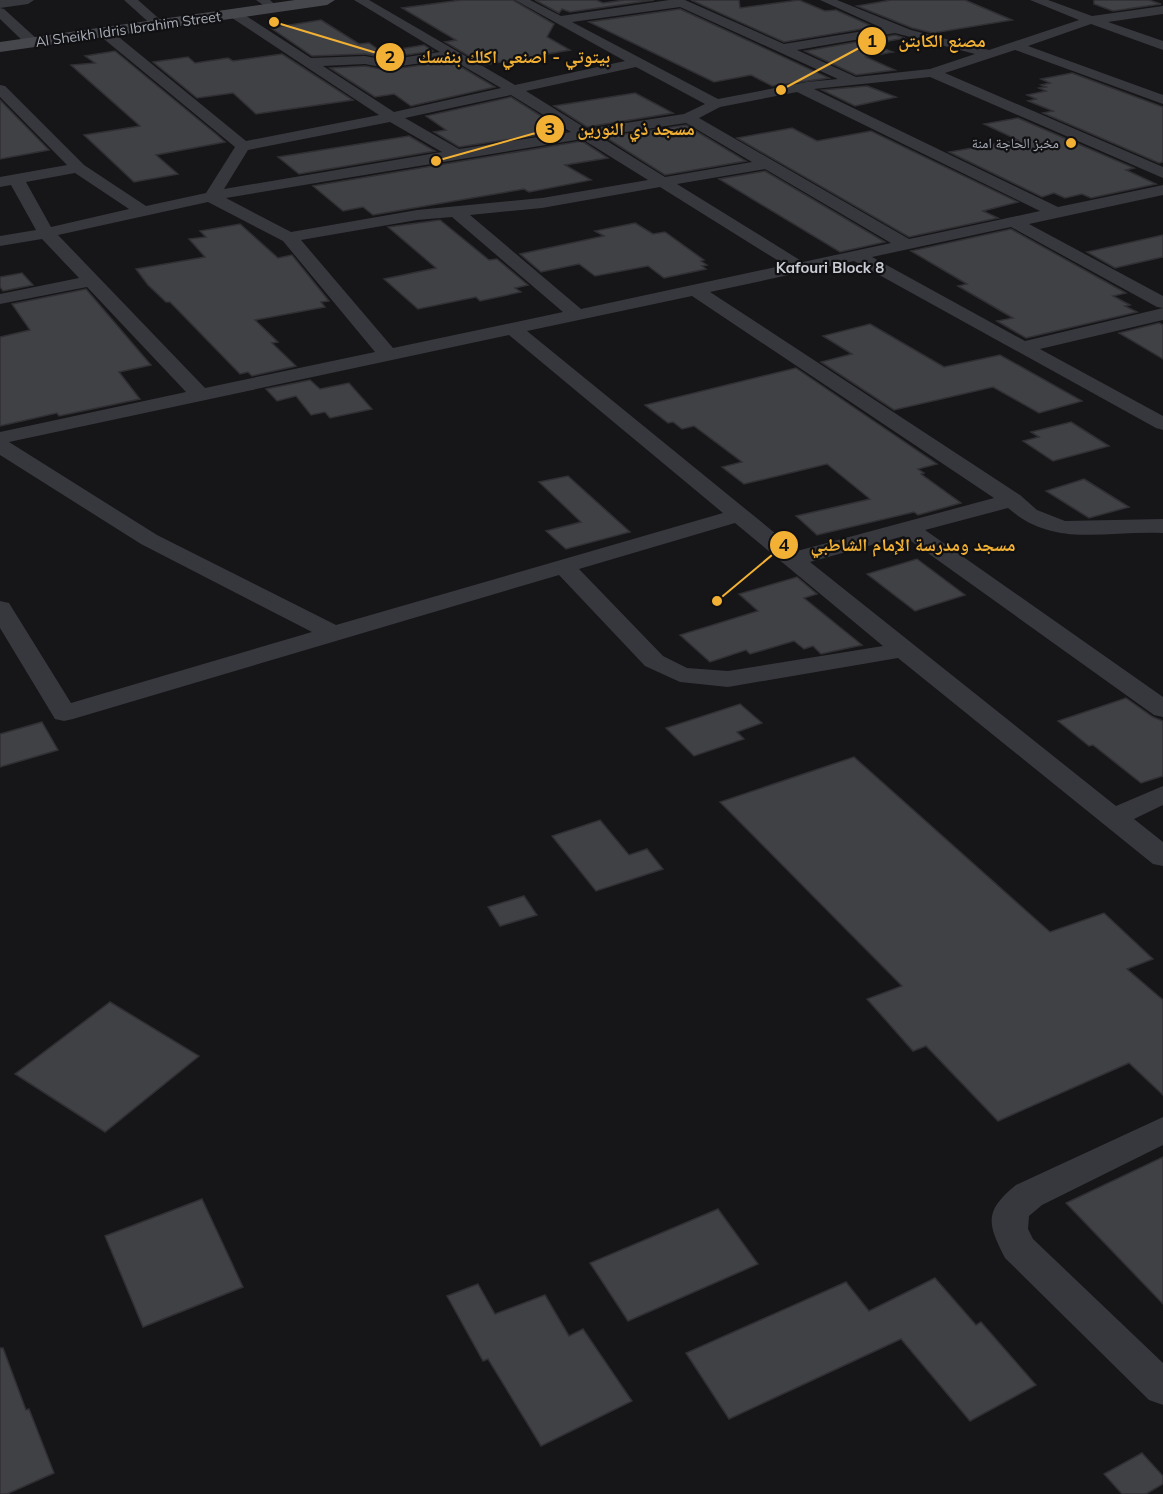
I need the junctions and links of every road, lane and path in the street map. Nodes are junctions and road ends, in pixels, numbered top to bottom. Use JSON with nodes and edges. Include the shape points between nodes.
{"nodes":[{"id":1,"x":28,"y":0,"type":"edge"},
{"id":2,"x":130,"y":0,"type":"edge"},
{"id":3,"x":327,"y":0,"type":"edge"},
{"id":4,"x":360,"y":0,"type":"edge"},
{"id":5,"x":521,"y":0,"type":"edge"},
{"id":6,"x":857,"y":0,"type":"edge"},
{"id":7,"x":1036,"y":0,"type":"edge"},
{"id":8,"x":678,"y":2,"type":"edge"},
{"id":9,"x":830,"y":2,"type":"edge"},
{"id":10,"x":0,"y":4,"type":"edge"},
{"id":11,"x":267,"y":4,"type":"edge"},
{"id":12,"x":1163,"y":10,"type":"edge"},
{"id":13,"x":0,"y":12,"type":"edge"},
{"id":14,"x":234,"y":13,"type":"junction"},
{"id":15,"x":560,"y":20,"type":"junction"},
{"id":16,"x":1092,"y":20,"type":"junction"},
{"id":17,"x":159,"y":24,"type":"junction"},
{"id":18,"x":896,"y":29,"type":"junction"},
{"id":19,"x":104,"y":32,"type":"junction"},
{"id":20,"x":32,"y":42,"type":"junction"},
{"id":21,"x":1016,"y":46,"type":"junction"},
{"id":22,"x":1163,"y":46,"type":"edge"},
{"id":23,"x":0,"y":47,"type":"edge"},
{"id":24,"x":780,"y":49,"type":"junction"},
{"id":25,"x":991,"y":54,"type":"junction"},
{"id":26,"x":451,"y":55,"type":"junction"},
{"id":27,"x":309,"y":62,"type":"junction"},
{"id":28,"x":638,"y":62,"type":"junction"},
{"id":29,"x":932,"y":73,"type":"junction"},
{"id":30,"x":857,"y":82,"type":"junction"},
{"id":31,"x":800,"y":88,"type":"junction"},
{"id":32,"x":0,"y":89,"type":"edge"},
{"id":33,"x":514,"y":91,"type":"junction"},
{"id":34,"x":1163,"y":100,"type":"edge"},
{"id":35,"x":716,"y":104,"type":"junction"},
{"id":36,"x":392,"y":117,"type":"junction"},
{"id":37,"x":688,"y":118,"type":"junction"},
{"id":38,"x":583,"y":135,"type":"junction"},
{"id":39,"x":243,"y":146,"type":"junction"},
{"id":40,"x":458,"y":155,"type":"junction"},
{"id":41,"x":766,"y":164,"type":"junction"},
{"id":42,"x":78,"y":168,"type":"junction"},
{"id":43,"x":1163,"y":173,"type":"edge"},
{"id":44,"x":8,"y":180,"type":"edge"},
{"id":45,"x":661,"y":183,"type":"junction"},
{"id":46,"x":1158,"y":195,"type":"edge"},
{"id":47,"x":211,"y":197,"type":"junction"},
{"id":48,"x":455,"y":211,"type":"junction"},
{"id":49,"x":144,"y":212,"type":"junction"},
{"id":50,"x":1056,"y":213,"type":"junction"},
{"id":51,"x":1014,"y":222,"type":"junction"},
{"id":52,"x":47,"y":234,"type":"junction"},
{"id":53,"x":289,"y":237,"type":"junction"},
{"id":54,"x":0,"y":241,"type":"edge"},
{"id":55,"x":907,"y":245,"type":"junction"},
{"id":56,"x":857,"y":256,"type":"junction"},
{"id":57,"x":801,"y":268,"type":"junction"},
{"id":58,"x":90,"y":281,"type":"junction"},
{"id":59,"x":695,"y":290,"type":"junction"},
{"id":60,"x":0,"y":299,"type":"edge"},
{"id":61,"x":1163,"y":303,"type":"edge"},
{"id":62,"x":1163,"y":314,"type":"edge"},
{"id":63,"x":577,"y":315,"type":"junction"},
{"id":64,"x":513,"y":329,"type":"junction"},
{"id":65,"x":1023,"y":347,"type":"junction"},
{"id":66,"x":388,"y":355,"type":"junction"},
{"id":67,"x":200,"y":395,"type":"junction"},
{"id":68,"x":1163,"y":424,"type":"edge"},
{"id":69,"x":0,"y":438,"type":"edge"},
{"id":70,"x":0,"y":446,"type":"edge"},
{"id":71,"x":1012,"y":500,"type":"junction"},
{"id":72,"x":1163,"y":506,"type":"edge"},
{"id":73,"x":740,"y":515,"type":"junction"},
{"id":74,"x":1163,"y":526,"type":"edge"},
{"id":75,"x":907,"y":528,"type":"junction"},
{"id":76,"x":1111,"y":528,"type":"junction"},
{"id":77,"x":793,"y":559,"type":"junction"},
{"id":78,"x":563,"y":566,"type":"junction"},
{"id":79,"x":0,"y":608,"type":"edge"},
{"id":80,"x":332,"y":633,"type":"junction"},
{"id":81,"x":903,"y":650,"type":"junction"},
{"id":82,"x":1163,"y":709,"type":"edge"},
{"id":83,"x":1163,"y":794,"type":"edge"},
{"id":84,"x":1114,"y":818,"type":"junction"},
{"id":85,"x":1163,"y":857,"type":"edge"},
{"id":86,"x":1163,"y":1130,"type":"edge"},
{"id":87,"x":1163,"y":1388,"type":"edge"}],
"edges":[{"from":1,"to":10,"type":"street"},
{"from":2,"to":17,"type":"street"},
{"from":3,"to":11,"type":"street","name":"Al Sheikh Idris Ibrahim Street"},
{"from":4,"to":26,"type":"street"},
{"from":5,"to":15,"type":"street"},
{"from":6,"to":9,"type":"street"},
{"from":7,"to":16,"type":"street"},
{"from":8,"to":15,"type":"street"},
{"from":8,"to":24,"type":"street"},
{"from":9,"to":18,"type":"street"},
{"from":11,"to":14,"type":"street","name":"Al Sheikh Idris Ibrahim Street"},
{"from":12,"to":16,"type":"street"},
{"from":13,"to":20,"type":"street"},
{"from":14,"to":17,"type":"street","name":"Al Sheikh Idris Ibrahim Street"},
{"from":14,"to":27,"type":"street"},
{"from":15,"to":28,"type":"street"},
{"from":16,"to":21,"type":"street"},
{"from":16,"to":22,"type":"street"},
{"from":17,"to":19,"type":"street","name":"Al Sheikh Idris Ibrahim Street"},
{"from":18,"to":24,"type":"street"},
{"from":18,"to":25,"type":"street","via":[[945,45]]},
{"from":19,"to":20,"type":"street","name":"Al Sheikh Idris Ibrahim Street"},
{"from":19,"to":39,"type":"street"},
{"from":20,"to":23,"type":"street","name":"Al Sheikh Idris Ibrahim Street"},
{"from":21,"to":25,"type":"street"},
{"from":21,"to":34,"type":"street"},
{"from":24,"to":30,"type":"street"},
{"from":25,"to":29,"type":"street"},
{"from":26,"to":27,"type":"street","via":[[386,64],[365,60]]},
{"from":26,"to":33,"type":"street"},
{"from":27,"to":36,"type":"street"},
{"from":28,"to":33,"type":"street"},
{"from":28,"to":35,"type":"street"},
{"from":29,"to":30,"type":"street"},
{"from":29,"to":43,"type":"street"},
{"from":30,"to":31,"type":"street"},
{"from":31,"to":35,"type":"street"},
{"from":31,"to":50,"type":"street"},
{"from":32,"to":42,"type":"street"},
{"from":33,"to":36,"type":"street"},
{"from":33,"to":38,"type":"street"},
{"from":35,"to":37,"type":"street"},
{"from":36,"to":39,"type":"street"},
{"from":36,"to":40,"type":"street"},
{"from":37,"to":38,"type":"street"},
{"from":37,"to":41,"type":"street"},
{"from":38,"to":40,"type":"street"},
{"from":38,"to":45,"type":"street"},
{"from":39,"to":47,"type":"street"},
{"from":40,"to":47,"type":"street"},
{"from":41,"to":45,"type":"street"},
{"from":41,"to":55,"type":"street"},
{"from":42,"to":44,"type":"street"},
{"from":42,"to":49,"type":"street"},
{"from":44,"to":52,"type":"street"},
{"from":45,"to":48,"type":"street","via":[[542,203]]},
{"from":45,"to":57,"type":"street"},
{"from":46,"to":50,"type":"street"},
{"from":47,"to":49,"type":"street"},
{"from":47,"to":53,"type":"street"},
{"from":48,"to":53,"type":"street"},
{"from":48,"to":63,"type":"street"},
{"from":49,"to":52,"type":"street"},
{"from":50,"to":51,"type":"street"},
{"from":51,"to":55,"type":"street"},
{"from":51,"to":61,"type":"street"},
{"from":52,"to":54,"type":"street"},
{"from":52,"to":58,"type":"street"},
{"from":53,"to":66,"type":"street"},
{"from":55,"to":56,"type":"street"},
{"from":56,"to":57,"type":"street"},
{"from":56,"to":65,"type":"street"},
{"from":57,"to":59,"type":"street"},
{"from":58,"to":60,"type":"street"},
{"from":58,"to":67,"type":"street"},
{"from":59,"to":63,"type":"street"},
{"from":59,"to":71,"type":"street"},
{"from":62,"to":65,"type":"street"},
{"from":63,"to":64,"type":"street"},
{"from":64,"to":66,"type":"street"},
{"from":64,"to":73,"type":"street"},
{"from":65,"to":68,"type":"street"},
{"from":66,"to":67,"type":"street"},
{"from":67,"to":69,"type":"street"},
{"from":70,"to":80,"type":"street","via":[[124,524]]},
{"from":71,"to":75,"type":"street"},
{"from":71,"to":76,"type":"street","via":[[1023,512],[1053,525],[1071,530]]},
{"from":72,"to":76,"type":"street"},
{"from":73,"to":77,"type":"street"},
{"from":73,"to":78,"type":"street"},
{"from":74,"to":76,"type":"street"},
{"from":75,"to":77,"type":"street"},
{"from":75,"to":82,"type":"street"},
{"from":77,"to":81,"type":"street"},
{"from":78,"to":80,"type":"street"},
{"from":78,"to":81,"type":"street","via":[[654,661],[680,674],[728,679]]},
{"from":79,"to":80,"type":"street","via":[[64,713]]},
{"from":81,"to":84,"type":"street"},
{"from":83,"to":84,"type":"street"},
{"from":84,"to":85,"type":"street"},
{"from":86,"to":87,"type":"street","via":[[1029,1195],[1011,1210],[1010,1229],[1018,1248]]}]}
